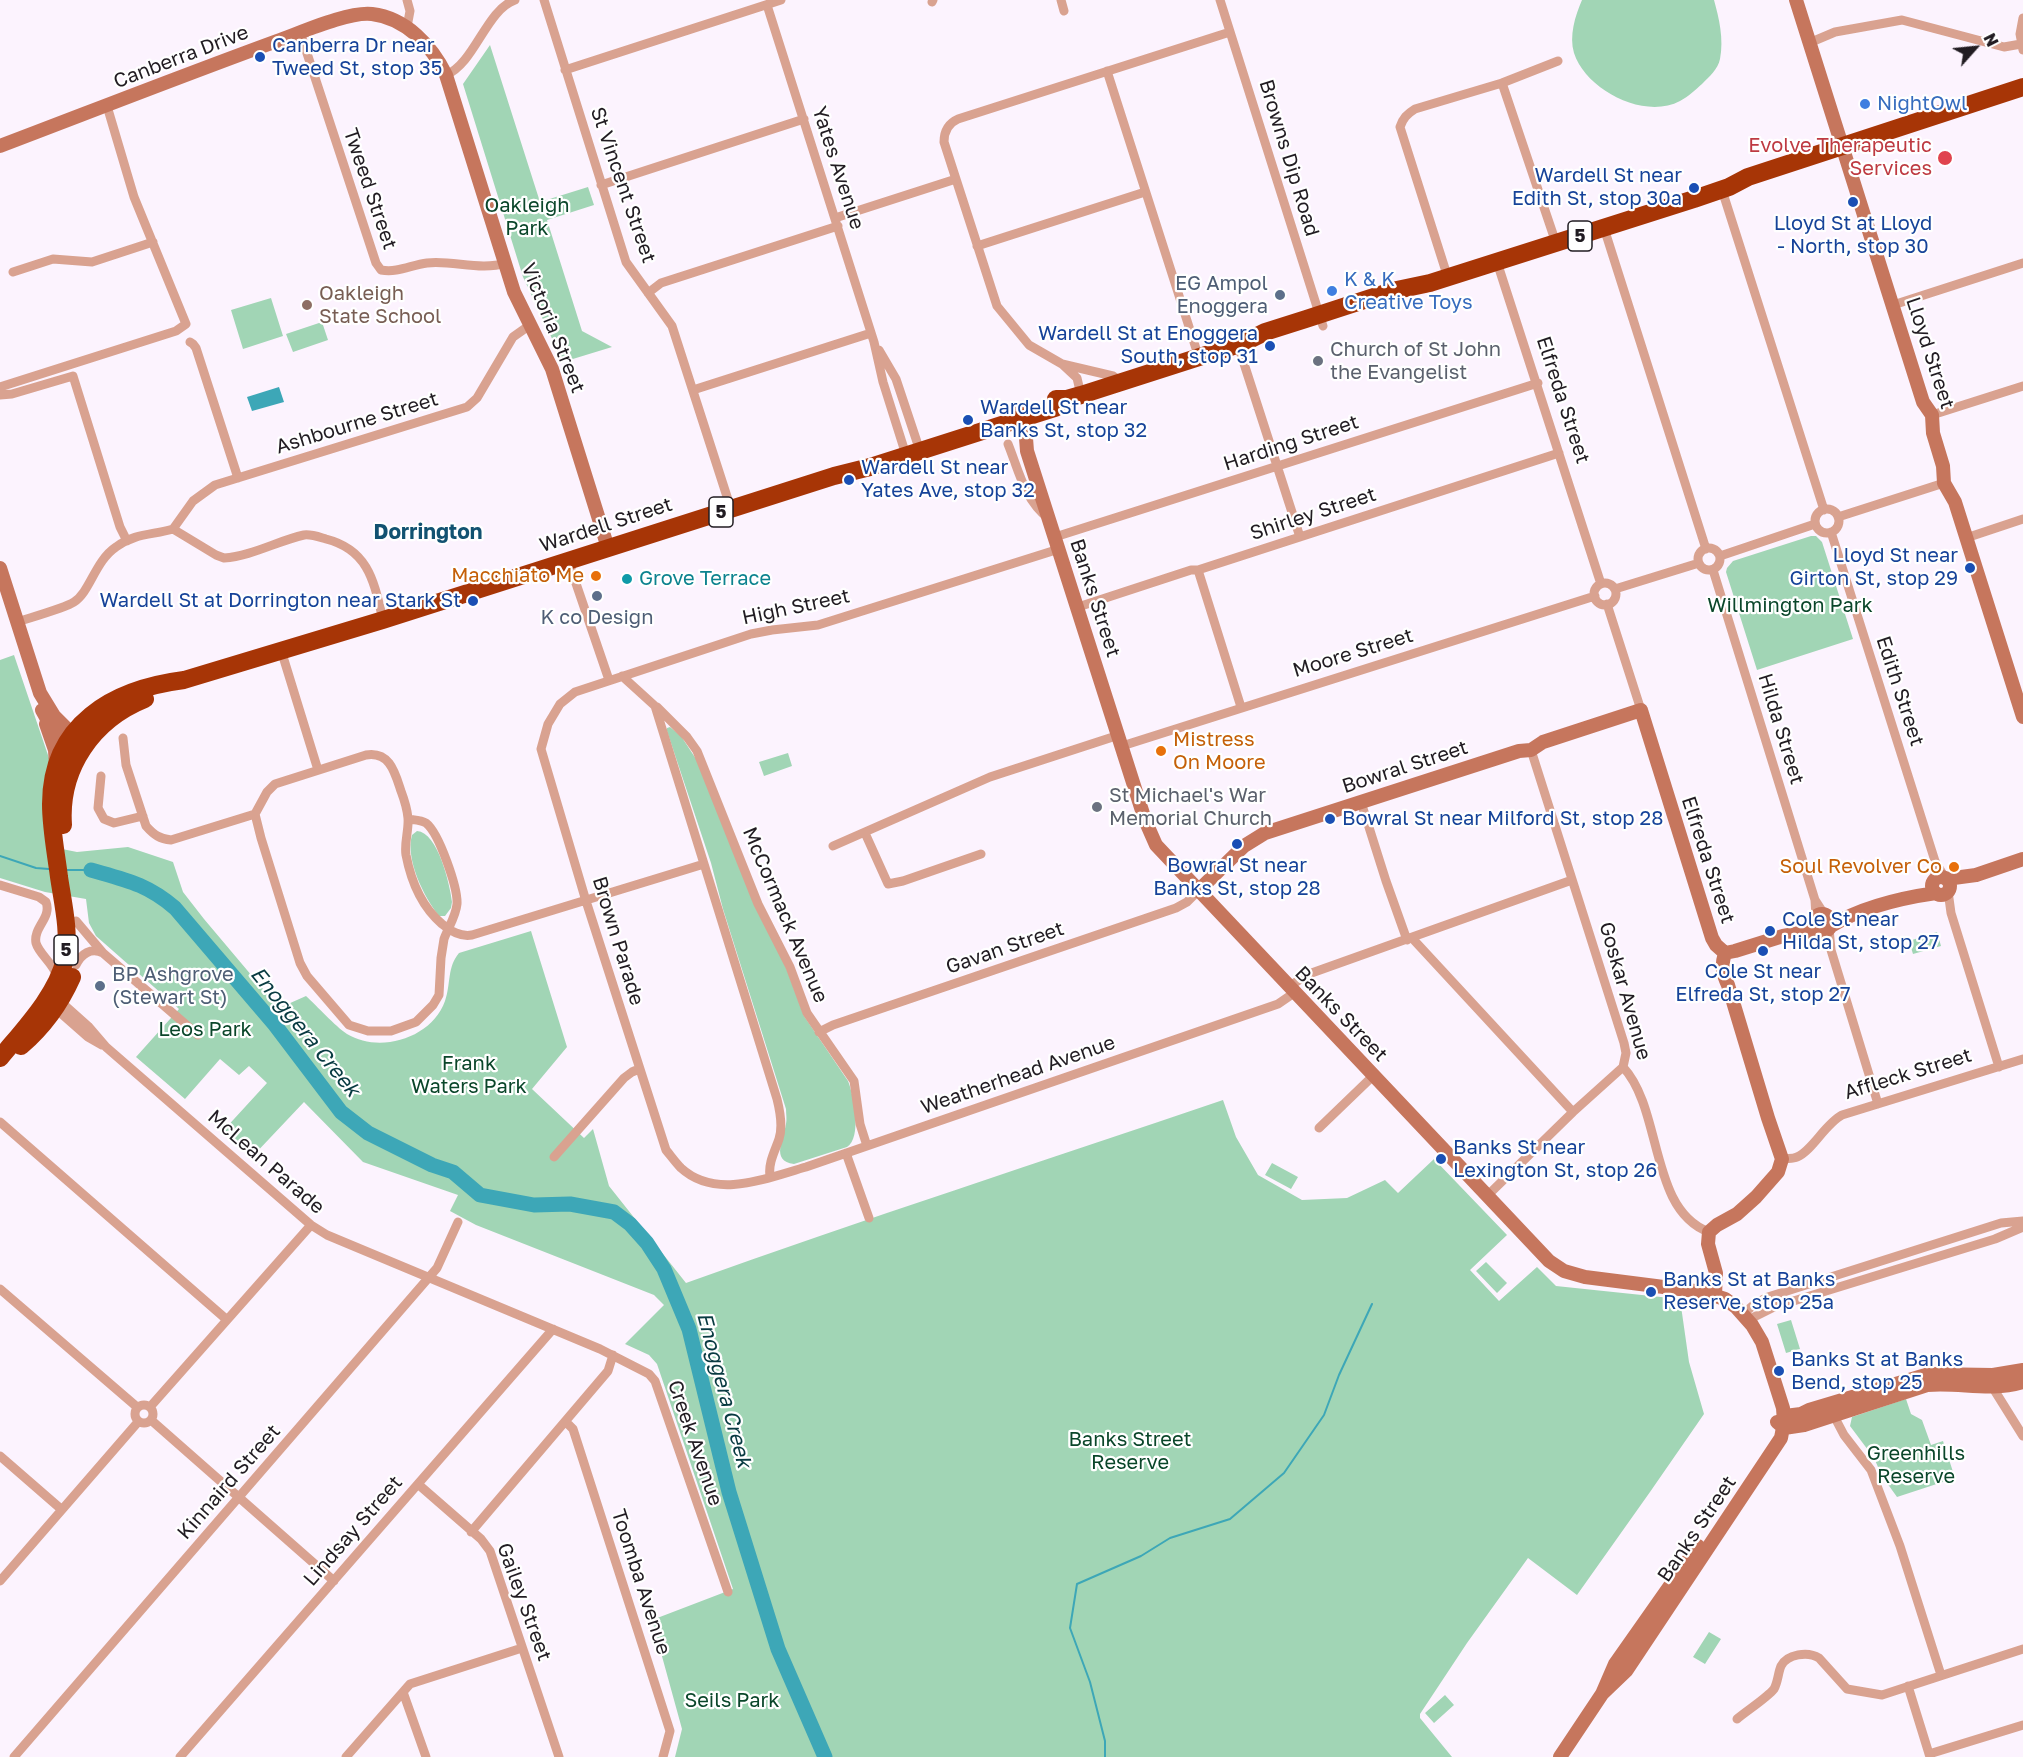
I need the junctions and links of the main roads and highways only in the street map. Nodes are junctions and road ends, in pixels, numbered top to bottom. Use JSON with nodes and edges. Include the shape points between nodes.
{"nodes":[{"id":1,"x":2023,"y":87,"type":"edge"},
{"id":2,"x":2023,"y":100,"type":"edge"},
{"id":3,"x":1845,"y":152,"type":"junction"},
{"id":4,"x":184,"y":680,"type":"junction"},
{"id":5,"x":75,"y":741,"type":"junction"},
{"id":6,"x":59,"y":836,"type":"junction"},
{"id":7,"x":68,"y":900,"type":"junction"},
{"id":8,"x":54,"y":1002,"type":"junction"},
{"id":9,"x":0,"y":1059,"type":"edge"}],
"edges":[{"from":1,"to":3,"type":"highway","name":"Wardell Street","number":"5"},
{"from":2,"to":3,"type":"highway","name":"Wardell Street","number":"5"},
{"from":3,"to":4,"type":"highway","name":"Wardell Street","number":"5","via":[[1748,177],[1725,188],[1430,283],[1399,300],[1265,332],[1241,344],[1074,397],[1054,408],[1015,415],[867,458],[834,476]]},
{"from":4,"to":5,"type":"highway","name":"Wardell Street","number":"5","via":[[113,715],[96,731]]},
{"from":4,"to":5,"type":"highway","name":"Wardell Street","number":"5","via":[[131,692],[110,702],[94,712]]},
{"from":5,"to":6,"type":"highway","number":"5"},
{"from":5,"to":6,"type":"highway","number":"5","via":[[55,774],[51,803]]},
{"from":6,"to":7,"type":"highway","number":"5"},
{"from":7,"to":8,"type":"highway","number":"5","via":[[59,947],[64,962]]},
{"from":7,"to":8,"type":"highway","number":"5","via":[[76,921],[76,965],[72,978]]},
{"from":8,"to":9,"type":"highway","number":"5"}]}
